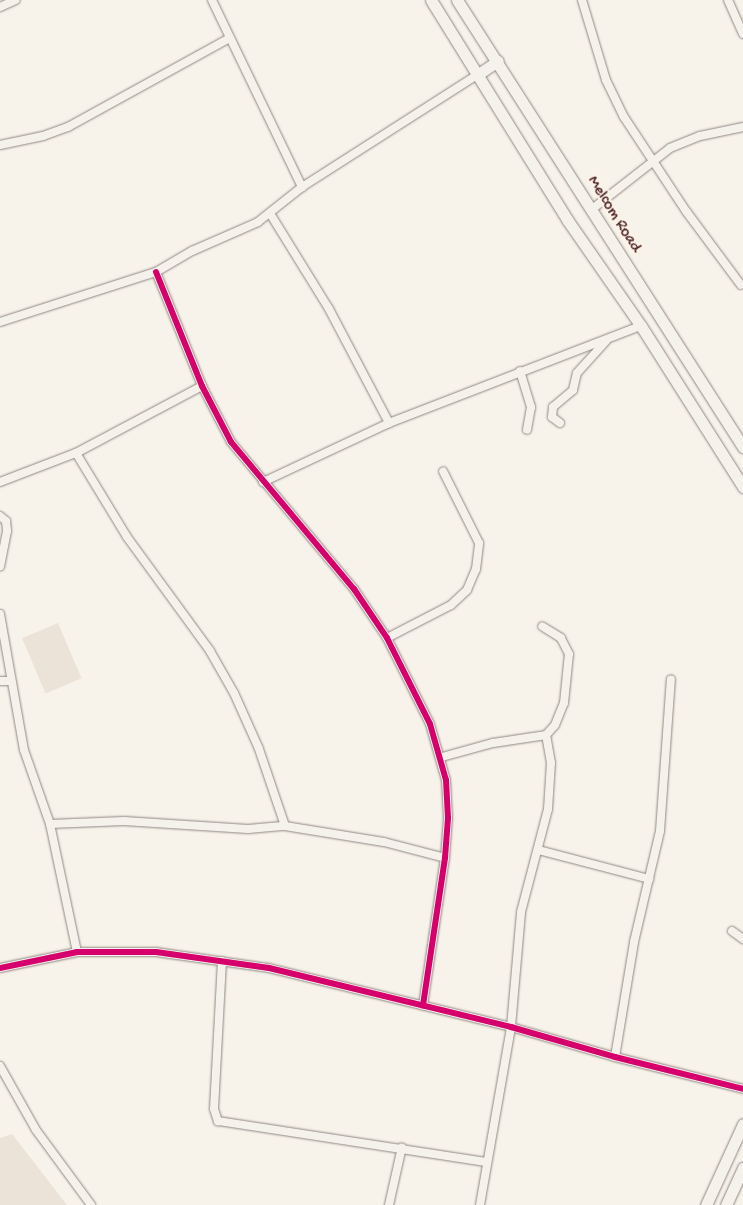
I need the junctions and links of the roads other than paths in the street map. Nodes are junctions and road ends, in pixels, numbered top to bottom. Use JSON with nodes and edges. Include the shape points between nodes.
{"nodes":[{"id":1,"x":16,"y":0,"type":"edge"},
{"id":2,"x":212,"y":0,"type":"edge"},
{"id":3,"x":431,"y":0,"type":"edge"},
{"id":4,"x":457,"y":0,"type":"edge"},
{"id":5,"x":582,"y":0,"type":"edge"},
{"id":6,"x":728,"y":0,"type":"edge"},
{"id":7,"x":0,"y":7,"type":"edge"},
{"id":8,"x":743,"y":34,"type":"edge"},
{"id":9,"x":228,"y":39,"type":"junction"},
{"id":10,"x":498,"y":61,"type":"junction"},
{"id":11,"x":477,"y":75,"type":"junction"},
{"id":12,"x":743,"y":127,"type":"edge"},
{"id":13,"x":0,"y":145,"type":"edge"},
{"id":14,"x":651,"y":160,"type":"junction"},
{"id":15,"x":302,"y":187,"type":"junction"},
{"id":16,"x":591,"y":210,"type":"junction"},
{"id":17,"x":271,"y":215,"type":"junction"},
{"id":18,"x":156,"y":272,"type":"junction"},
{"id":19,"x":740,"y":285,"type":"dead end"},
{"id":20,"x":0,"y":322,"type":"edge"},
{"id":21,"x":640,"y":326,"type":"junction"},
{"id":22,"x":608,"y":339,"type":"junction"},
{"id":23,"x":520,"y":371,"type":"junction"},
{"id":24,"x":202,"y":386,"type":"junction"},
{"id":25,"x":389,"y":423,"type":"junction"},
{"id":26,"x":560,"y":423,"type":"dead end"},
{"id":27,"x":527,"y":430,"type":"dead end"},
{"id":28,"x":743,"y":446,"type":"edge"},
{"id":29,"x":76,"y":453,"type":"junction"},
{"id":30,"x":444,"y":472,"type":"dead end"},
{"id":31,"x":0,"y":482,"type":"edge"},
{"id":32,"x":263,"y":482,"type":"junction"},
{"id":33,"x":743,"y":488,"type":"edge"},
{"id":34,"x":0,"y":516,"type":"edge"},
{"id":35,"x":0,"y":566,"type":"edge"},
{"id":36,"x":0,"y":614,"type":"edge"},
{"id":37,"x":542,"y":626,"type":"dead end"},
{"id":38,"x":387,"y":638,"type":"junction"},
{"id":39,"x":671,"y":679,"type":"dead end"},
{"id":40,"x":11,"y":680,"type":"junction"},
{"id":41,"x":0,"y":682,"type":"edge"},
{"id":42,"x":546,"y":735,"type":"junction"},
{"id":43,"x":442,"y":757,"type":"junction"},
{"id":44,"x":50,"y":824,"type":"junction"},
{"id":45,"x":285,"y":826,"type":"junction"},
{"id":46,"x":538,"y":850,"type":"junction"},
{"id":47,"x":445,"y":858,"type":"junction"},
{"id":48,"x":649,"y":879,"type":"junction"},
{"id":49,"x":732,"y":931,"type":"dead end"},
{"id":50,"x":743,"y":939,"type":"edge"},
{"id":51,"x":77,"y":952,"type":"junction"},
{"id":52,"x":222,"y":961,"type":"junction"},
{"id":53,"x":0,"y":968,"type":"edge"},
{"id":54,"x":423,"y":1005,"type":"junction"},
{"id":55,"x":511,"y":1027,"type":"junction"},
{"id":56,"x":614,"y":1057,"type":"junction"},
{"id":57,"x":0,"y":1066,"type":"edge"},
{"id":58,"x":743,"y":1089,"type":"edge"},
{"id":59,"x":743,"y":1124,"type":"edge"},
{"id":60,"x":402,"y":1147,"type":"junction"},
{"id":61,"x":487,"y":1162,"type":"junction"},
{"id":62,"x":743,"y":1168,"type":"edge"},
{"id":63,"x":91,"y":1205,"type":"edge"},
{"id":64,"x":389,"y":1205,"type":"edge"},
{"id":65,"x":480,"y":1205,"type":"edge"},
{"id":66,"x":706,"y":1205,"type":"edge"},
{"id":67,"x":726,"y":1205,"type":"edge"}],
"edges":[{"from":1,"to":7,"type":"street"},
{"from":2,"to":9,"type":"street"},
{"from":3,"to":11,"type":"main road"},
{"from":4,"to":10,"type":"main road","name":"Melcom Road"},
{"from":5,"to":14,"type":"street","via":[[606,80]]},
{"from":6,"to":8,"type":"street"},
{"from":9,"to":13,"type":"street","via":[[68,127]]},
{"from":9,"to":15,"type":"street"},
{"from":10,"to":11,"type":"main road"},
{"from":10,"to":16,"type":"main road","name":"Melcom Road"},
{"from":11,"to":15,"type":"street"},
{"from":11,"to":21,"type":"main road","via":[[568,221]]},
{"from":12,"to":14,"type":"street","via":[[700,136]]},
{"from":14,"to":16,"type":"street"},
{"from":14,"to":19,"type":"street"},
{"from":15,"to":17,"type":"street"},
{"from":16,"to":28,"type":"main road","name":"Melcom Road"},
{"from":17,"to":18,"type":"street","via":[[192,251]]},
{"from":17,"to":25,"type":"street","via":[[329,309]]},
{"from":18,"to":20,"type":"street"},
{"from":18,"to":24,"type":"street"},
{"from":21,"to":22,"type":"street"},
{"from":21,"to":33,"type":"main road"},
{"from":22,"to":23,"type":"street"},
{"from":22,"to":26,"type":"street","via":[[577,373],[573,390],[553,407],[552,417]]},
{"from":23,"to":25,"type":"street"},
{"from":23,"to":27,"type":"street","via":[[531,407]]},
{"from":24,"to":29,"type":"street"},
{"from":24,"to":32,"type":"street","via":[[230,442]]},
{"from":25,"to":32,"type":"street"},
{"from":29,"to":31,"type":"street"},
{"from":29,"to":45,"type":"street","via":[[127,537],[210,651],[234,693],[259,749]]},
{"from":30,"to":38,"type":"street","via":[[479,543],[476,569],[468,590],[451,605]]},
{"from":32,"to":38,"type":"street","via":[[342,574]]},
{"from":34,"to":35,"type":"street","via":[[6,521],[7,531]]},
{"from":36,"to":40,"type":"street"},
{"from":37,"to":42,"type":"street","via":[[561,638],[569,654],[564,703],[555,725]]},
{"from":38,"to":43,"type":"street","via":[[430,724]]},
{"from":39,"to":48,"type":"street","via":[[664,801]]},
{"from":40,"to":41,"type":"street"},
{"from":40,"to":44,"type":"street","via":[[24,750]]},
{"from":42,"to":43,"type":"street","via":[[493,743]]},
{"from":42,"to":46,"type":"street","via":[[551,780]]},
{"from":43,"to":47,"type":"street","via":[[448,818]]},
{"from":44,"to":45,"type":"street","via":[[124,821],[248,829]]},
{"from":44,"to":51,"type":"street"},
{"from":45,"to":47,"type":"street","via":[[384,842]]},
{"from":46,"to":48,"type":"street"},
{"from":46,"to":55,"type":"street","via":[[521,912]]},
{"from":47,"to":54,"type":"street"},
{"from":48,"to":56,"type":"street","via":[[634,942]]},
{"from":49,"to":50,"type":"street"},
{"from":51,"to":52,"type":"street","via":[[156,952]]},
{"from":51,"to":53,"type":"street"},
{"from":52,"to":54,"type":"street","via":[[269,968]]},
{"from":52,"to":60,"type":"street","via":[[214,1109],[218,1121]]},
{"from":54,"to":55,"type":"street"},
{"from":55,"to":56,"type":"street"},
{"from":55,"to":61,"type":"street"},
{"from":56,"to":58,"type":"street"},
{"from":57,"to":63,"type":"street","via":[[36,1130]]},
{"from":59,"to":66,"type":"main road"},
{"from":60,"to":61,"type":"street"},
{"from":60,"to":64,"type":"street"},
{"from":61,"to":65,"type":"street"},
{"from":62,"to":67,"type":"main road"}]}
